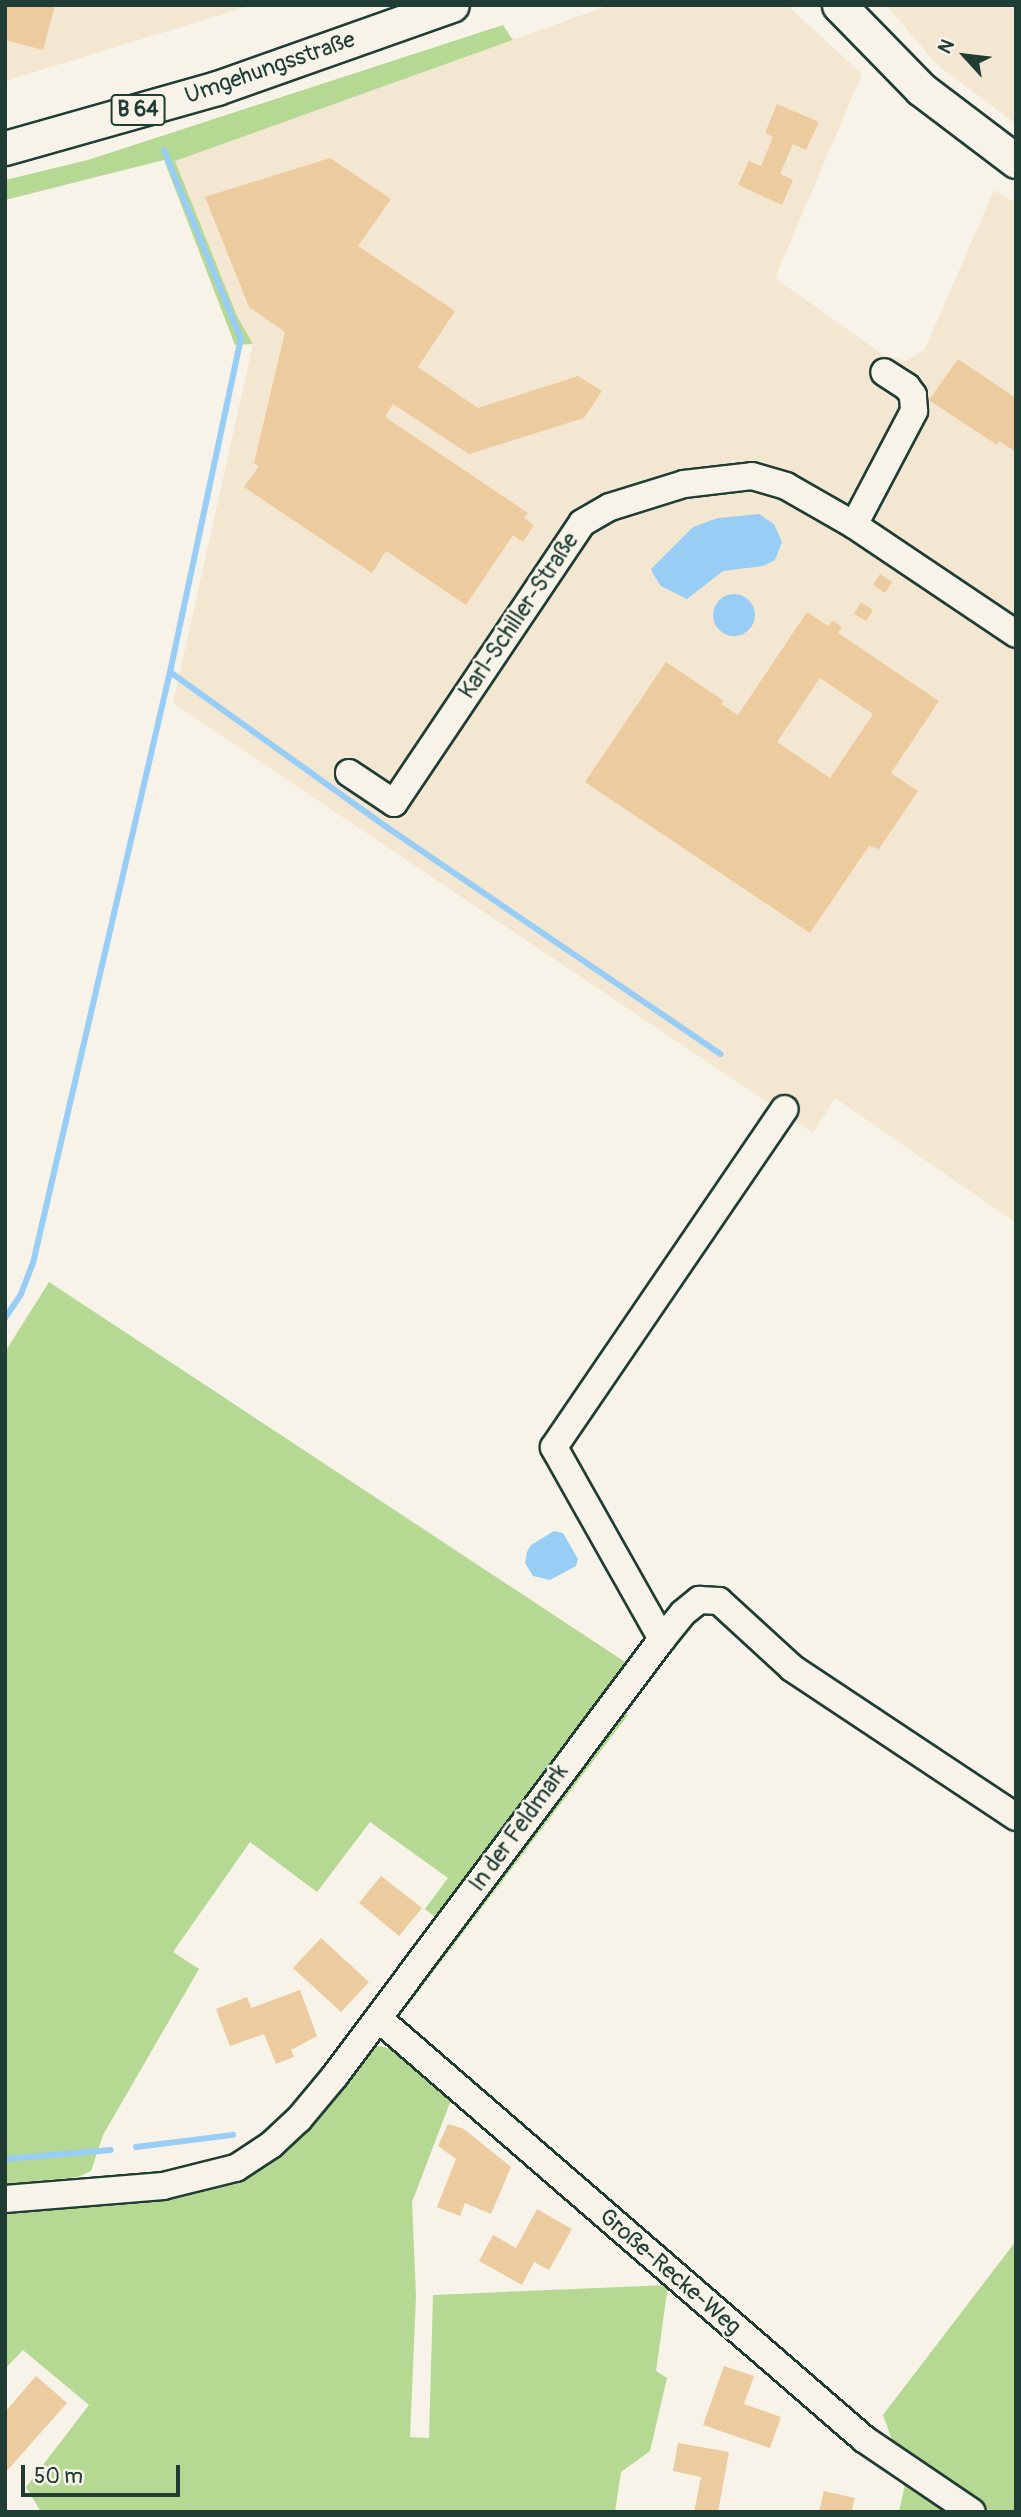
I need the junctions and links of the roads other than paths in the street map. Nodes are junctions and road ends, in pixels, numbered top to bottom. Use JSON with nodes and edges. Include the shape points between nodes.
{"nodes":[{"id":1,"x":452,"y":5,"type":"edge"},
{"id":2,"x":838,"y":5,"type":"edge"},
{"id":3,"x":5,"y":148,"type":"edge"},
{"id":4,"x":1016,"y":161,"type":"edge"},
{"id":5,"x":884,"y":372,"type":"dead end"},
{"id":6,"x":854,"y":525,"type":"junction"},
{"id":7,"x":1016,"y":634,"type":"edge"},
{"id":8,"x":349,"y":773,"type":"dead end"},
{"id":9,"x":785,"y":1109,"type":"dead end"},
{"id":10,"x":662,"y":1639,"type":"junction"},
{"id":11,"x":1016,"y":1816,"type":"edge"},
{"id":12,"x":379,"y":2019,"type":"junction"},
{"id":13,"x":5,"y":2200,"type":"edge"},
{"id":14,"x":972,"y":2512,"type":"edge"}],
"edges":[{"from":1,"to":3,"type":"main road","name":"Umgehungsstraße","number":"B 64","via":[[217,88]]},
{"from":2,"to":4,"type":"main road","via":[[921,89]]},
{"from":5,"to":6,"type":"street","via":[[914,395],[914,411]]},
{"from":6,"to":7,"type":"street","name":"Karl-Schiller-Straße"},
{"from":6,"to":8,"type":"street","name":"Karl-Schiller-Straße","via":[[786,485],[752,476],[684,484],[610,507],[582,523],[558,555],[394,803]]},
{"from":9,"to":10,"type":"street","via":[[554,1447]]},
{"from":10,"to":11,"type":"street","name":"In der Feldmark","via":[[699,1600],[719,1601],[792,1668]]},
{"from":10,"to":12,"type":"street","name":"In der Feldmark"},
{"from":12,"to":13,"type":"street","name":"In der Feldmark","via":[[299,2119],[271,2146],[236,2168],[163,2186]]},
{"from":12,"to":14,"type":"street","name":"Große-Recke-Weg","via":[[864,2439]]}]}
